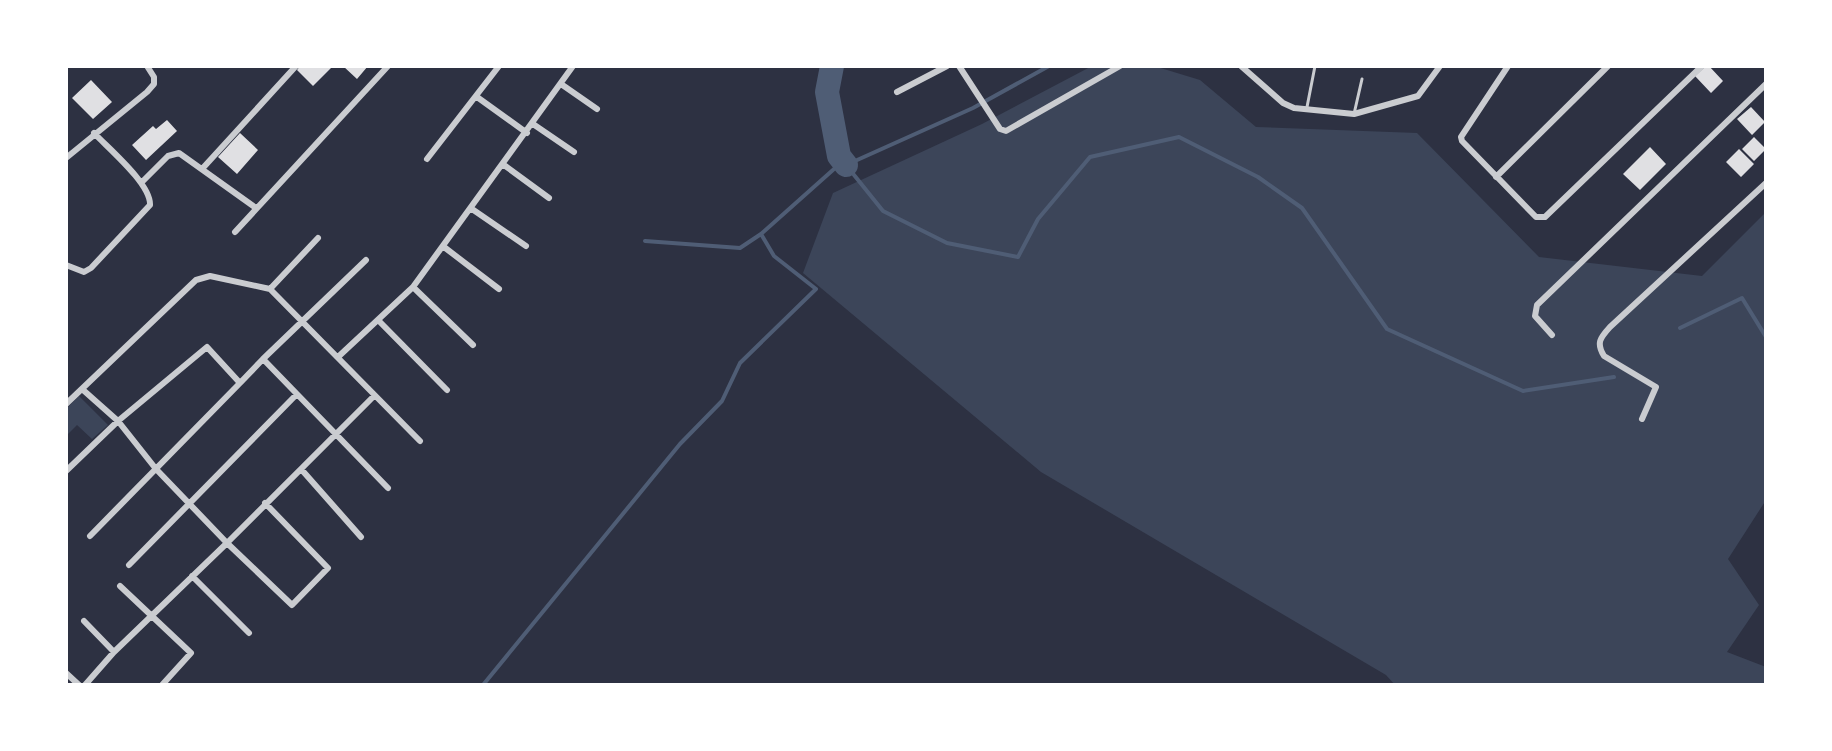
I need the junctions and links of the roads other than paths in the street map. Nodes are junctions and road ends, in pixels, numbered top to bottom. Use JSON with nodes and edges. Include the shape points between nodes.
{"nodes":[{"id":1,"x":147,"y":66,"type":"edge"},
{"id":2,"x":296,"y":66,"type":"edge"},
{"id":3,"x":388,"y":66,"type":"edge"},
{"id":4,"x":499,"y":66,"type":"edge"},
{"id":5,"x":573,"y":66,"type":"edge"},
{"id":6,"x":947,"y":66,"type":"edge"},
{"id":7,"x":959,"y":66,"type":"edge"},
{"id":8,"x":1120,"y":66,"type":"edge"},
{"id":9,"x":1241,"y":66,"type":"edge"},
{"id":10,"x":1315,"y":66,"type":"edge"},
{"id":11,"x":1440,"y":66,"type":"edge"},
{"id":12,"x":1508,"y":66,"type":"edge"},
{"id":13,"x":1608,"y":66,"type":"edge"},
{"id":14,"x":1702,"y":66,"type":"edge"},
{"id":15,"x":1362,"y":79,"type":"dead end"},
{"id":16,"x":561,"y":84,"type":"junction"},
{"id":17,"x":1766,"y":84,"type":"edge"},
{"id":18,"x":897,"y":92,"type":"dead end"},
{"id":19,"x":477,"y":97,"type":"junction"},
{"id":20,"x":597,"y":109,"type":"dead end"},
{"id":21,"x":1306,"y":111,"type":"junction"},
{"id":22,"x":1354,"y":114,"type":"junction"},
{"id":23,"x":533,"y":124,"type":"junction"},
{"id":24,"x":94,"y":133,"type":"junction"},
{"id":25,"x":527,"y":133,"type":"junction"},
{"id":26,"x":574,"y":152,"type":"dead end"},
{"id":27,"x":66,"y":158,"type":"edge"},
{"id":28,"x":427,"y":159,"type":"dead end"},
{"id":29,"x":504,"y":165,"type":"junction"},
{"id":30,"x":202,"y":169,"type":"junction"},
{"id":31,"x":1496,"y":177,"type":"junction"},
{"id":32,"x":141,"y":183,"type":"junction"},
{"id":33,"x":1766,"y":183,"type":"edge"},
{"id":34,"x":549,"y":198,"type":"dead end"},
{"id":35,"x":256,"y":208,"type":"junction"},
{"id":36,"x":472,"y":209,"type":"junction"},
{"id":37,"x":235,"y":232,"type":"dead end"},
{"id":38,"x":318,"y":238,"type":"dead end"},
{"id":39,"x":526,"y":246,"type":"dead end"},
{"id":40,"x":444,"y":247,"type":"junction"},
{"id":41,"x":366,"y":260,"type":"dead end"},
{"id":42,"x":66,"y":265,"type":"edge"},
{"id":43,"x":413,"y":287,"type":"junction"},
{"id":44,"x":270,"y":289,"type":"junction"},
{"id":45,"x":499,"y":289,"type":"dead end"},
{"id":46,"x":302,"y":320,"type":"junction"},
{"id":47,"x":378,"y":320,"type":"junction"},
{"id":48,"x":1552,"y":335,"type":"dead end"},
{"id":49,"x":473,"y":345,"type":"dead end"},
{"id":50,"x":338,"y":357,"type":"junction"},
{"id":51,"x":263,"y":359,"type":"junction"},
{"id":52,"x":240,"y":383,"type":"junction"},
{"id":53,"x":82,"y":389,"type":"junction"},
{"id":54,"x":447,"y":390,"type":"dead end"},
{"id":55,"x":296,"y":395,"type":"junction"},
{"id":56,"x":374,"y":396,"type":"junction"},
{"id":57,"x":66,"y":404,"type":"edge"},
{"id":58,"x":1642,"y":419,"type":"dead end"},
{"id":59,"x":118,"y":421,"type":"junction"},
{"id":60,"x":336,"y":435,"type":"junction"},
{"id":61,"x":420,"y":441,"type":"dead end"},
{"id":62,"x":156,"y":469,"type":"junction"},
{"id":63,"x":301,"y":469,"type":"junction"},
{"id":64,"x":66,"y":471,"type":"edge"},
{"id":65,"x":388,"y":488,"type":"dead end"},
{"id":66,"x":265,"y":503,"type":"junction"},
{"id":67,"x":189,"y":506,"type":"junction"},
{"id":68,"x":90,"y":536,"type":"dead end"},
{"id":69,"x":361,"y":537,"type":"dead end"},
{"id":70,"x":227,"y":543,"type":"junction"},
{"id":71,"x":129,"y":565,"type":"dead end"},
{"id":72,"x":192,"y":576,"type":"junction"},
{"id":73,"x":120,"y":586,"type":"dead end"},
{"id":74,"x":153,"y":616,"type":"junction"},
{"id":75,"x":84,"y":621,"type":"dead end"},
{"id":76,"x":249,"y":633,"type":"dead end"},
{"id":77,"x":114,"y":652,"type":"junction"},
{"id":78,"x":66,"y":673,"type":"edge"},
{"id":79,"x":82,"y":685,"type":"edge"},
{"id":80,"x":162,"y":685,"type":"edge"}],
"edges":[{"from":1,"to":24,"type":"street","via":[[154,84]]},
{"from":2,"to":30,"type":"street"},
{"from":3,"to":35,"type":"street"},
{"from":4,"to":19,"type":"street"},
{"from":5,"to":16,"type":"street"},
{"from":6,"to":18,"type":"street"},
{"from":7,"to":8,"type":"street","via":[[1006,131]]},
{"from":9,"to":21,"type":"street","via":[[1283,103]]},
{"from":10,"to":21,"type":"lane"},
{"from":11,"to":22,"type":"street","via":[[1418,96]]},
{"from":12,"to":31,"type":"street","via":[[1461,137]]},
{"from":13,"to":31,"type":"street"},
{"from":14,"to":31,"type":"street","via":[[1545,217],[1528,212]]},
{"from":15,"to":22,"type":"lane"},
{"from":16,"to":20,"type":"street"},
{"from":16,"to":23,"type":"street"},
{"from":17,"to":48,"type":"street","via":[[1537,305],[1535,316]]},
{"from":19,"to":25,"type":"street"},
{"from":19,"to":28,"type":"street"},
{"from":21,"to":22,"type":"street"},
{"from":23,"to":25,"type":"street"},
{"from":23,"to":26,"type":"street"},
{"from":24,"to":27,"type":"street"},
{"from":24,"to":32,"type":"street"},
{"from":25,"to":29,"type":"street"},
{"from":29,"to":34,"type":"street"},
{"from":29,"to":36,"type":"street"},
{"from":30,"to":32,"type":"street","via":[[172,153]]},
{"from":30,"to":35,"type":"street"},
{"from":32,"to":42,"type":"street","via":[[150,196],[144,214],[91,268],[84,272]]},
{"from":33,"to":58,"type":"street","via":[[1599,341],[1604,356],[1656,387]]},
{"from":35,"to":37,"type":"street"},
{"from":36,"to":39,"type":"street"},
{"from":36,"to":40,"type":"street"},
{"from":38,"to":44,"type":"street"},
{"from":40,"to":43,"type":"street"},
{"from":40,"to":45,"type":"street"},
{"from":41,"to":46,"type":"street"},
{"from":43,"to":47,"type":"street"},
{"from":43,"to":49,"type":"street"},
{"from":44,"to":46,"type":"street"},
{"from":44,"to":53,"type":"street","via":[[210,276],[196,280]]},
{"from":46,"to":50,"type":"street"},
{"from":46,"to":51,"type":"street"},
{"from":47,"to":50,"type":"street"},
{"from":47,"to":54,"type":"street"},
{"from":50,"to":56,"type":"street"},
{"from":51,"to":52,"type":"street"},
{"from":51,"to":55,"type":"street"},
{"from":52,"to":59,"type":"street","via":[[207,347]]},
{"from":52,"to":62,"type":"street"},
{"from":53,"to":57,"type":"street"},
{"from":53,"to":59,"type":"street"},
{"from":55,"to":60,"type":"street"},
{"from":55,"to":67,"type":"street"},
{"from":56,"to":60,"type":"street"},
{"from":56,"to":61,"type":"street"},
{"from":59,"to":62,"type":"street"},
{"from":59,"to":64,"type":"street"},
{"from":60,"to":63,"type":"street"},
{"from":60,"to":65,"type":"street"},
{"from":62,"to":67,"type":"street"},
{"from":62,"to":68,"type":"street"},
{"from":63,"to":66,"type":"street"},
{"from":63,"to":69,"type":"street"},
{"from":66,"to":70,"type":"street"},
{"from":66,"to":70,"type":"street","via":[[328,568],[292,605]]},
{"from":67,"to":70,"type":"street"},
{"from":67,"to":71,"type":"street"},
{"from":70,"to":72,"type":"street"},
{"from":72,"to":74,"type":"street"},
{"from":72,"to":76,"type":"street"},
{"from":73,"to":74,"type":"street"},
{"from":74,"to":77,"type":"street"},
{"from":74,"to":80,"type":"street","via":[[191,653]]},
{"from":75,"to":77,"type":"street"},
{"from":77,"to":79,"type":"street"},
{"from":78,"to":79,"type":"street"}]}
